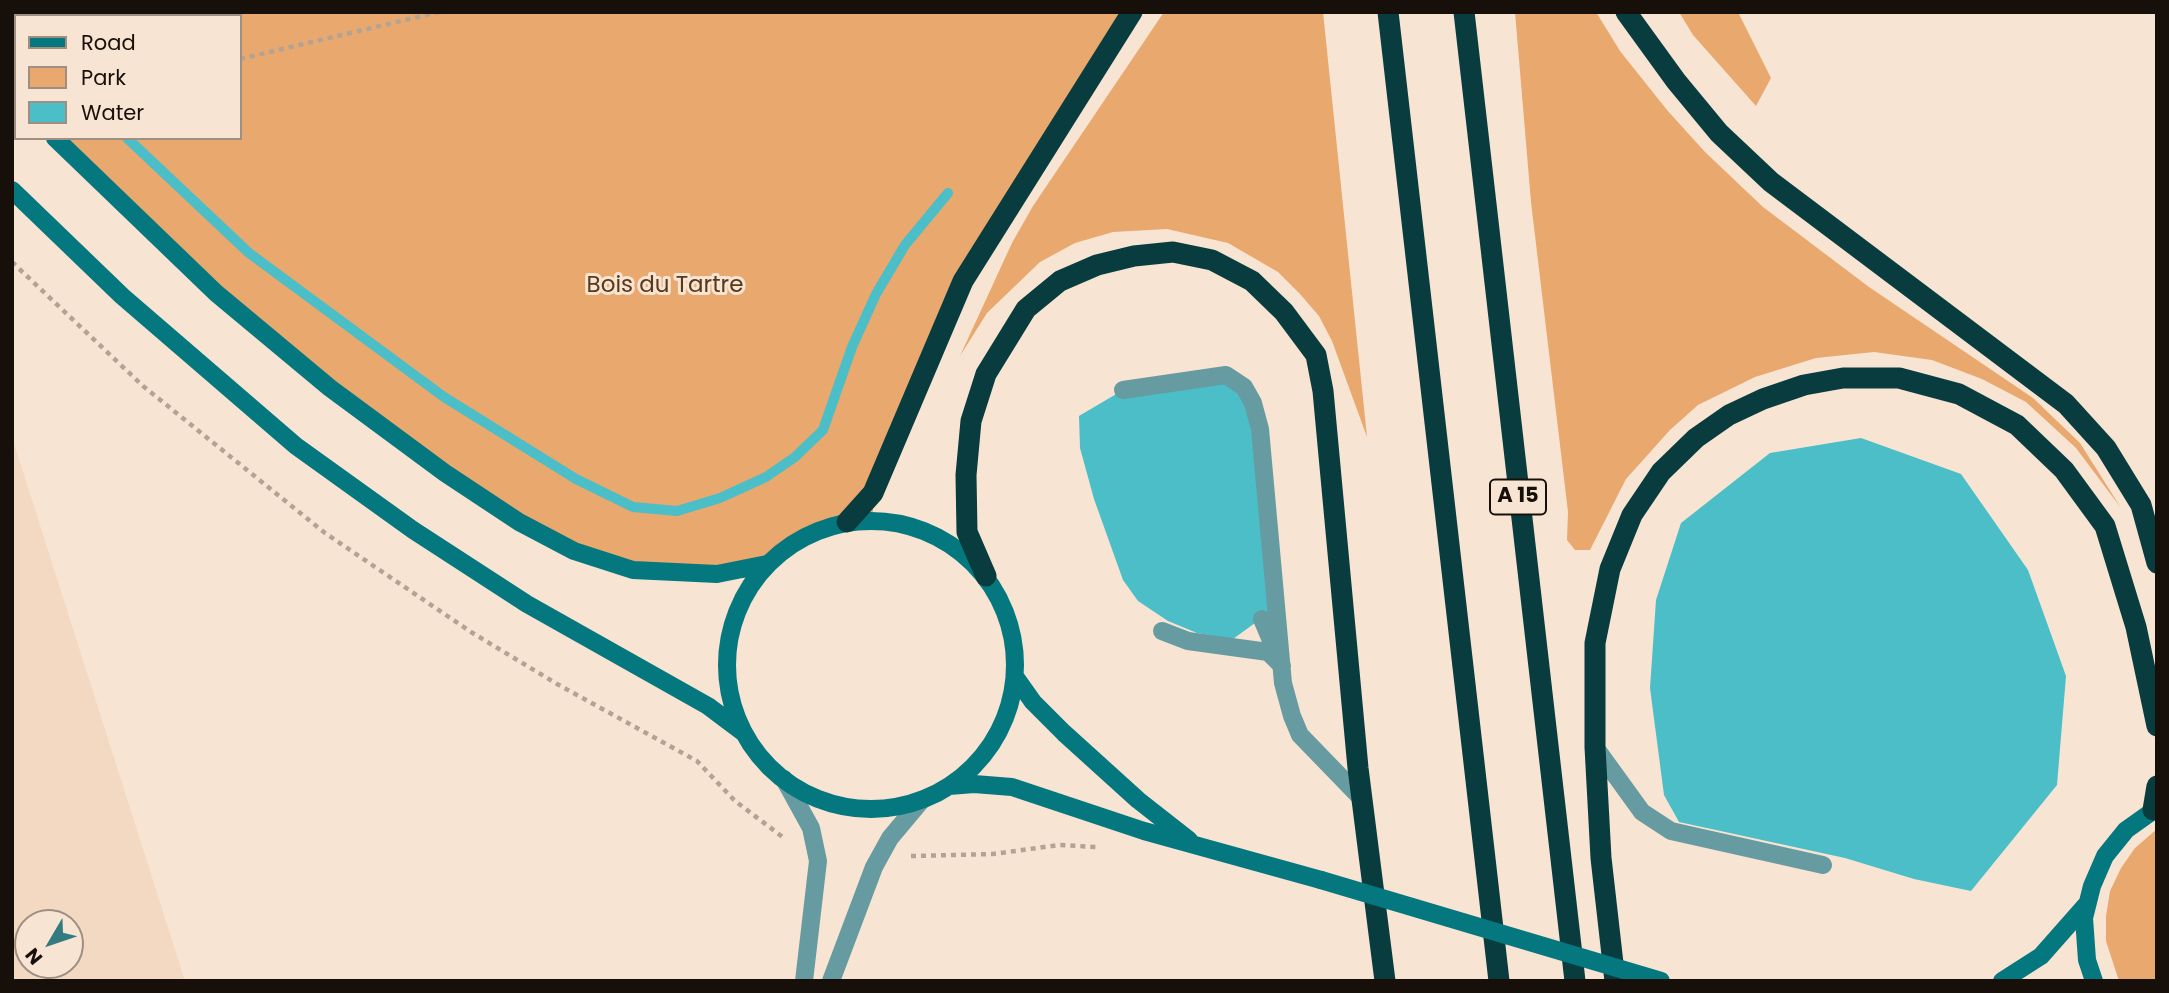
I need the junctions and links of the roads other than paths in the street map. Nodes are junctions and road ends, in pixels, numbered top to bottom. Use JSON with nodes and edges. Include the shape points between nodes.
{"nodes":[{"id":1,"x":1132,"y":12,"type":"edge"},
{"id":2,"x":1388,"y":12,"type":"edge"},
{"id":3,"x":1464,"y":12,"type":"edge"},
{"id":4,"x":1626,"y":12,"type":"edge"},
{"id":5,"x":57,"y":140,"type":"edge"},
{"id":6,"x":12,"y":190,"type":"edge"},
{"id":7,"x":1124,"y":390,"type":"dead end"},
{"id":8,"x":847,"y":522,"type":"junction"},
{"id":9,"x":2157,"y":563,"type":"edge"},
{"id":10,"x":767,"y":564,"type":"junction"},
{"id":11,"x":986,"y":576,"type":"junction"},
{"id":12,"x":1262,"y":619,"type":"dead end"},
{"id":13,"x":1162,"y":631,"type":"dead end"},
{"id":14,"x":1282,"y":666,"type":"junction"},
{"id":15,"x":1016,"y":678,"type":"junction"},
{"id":16,"x":2157,"y":726,"type":"edge"},
{"id":17,"x":744,"y":733,"type":"junction"},
{"id":18,"x":1595,"y":747,"type":"junction"},
{"id":19,"x":784,"y":779,"type":"junction"},
{"id":20,"x":949,"y":786,"type":"junction"},
{"id":21,"x":2157,"y":786,"type":"edge"},
{"id":22,"x":1363,"y":800,"type":"junction"},
{"id":23,"x":921,"y":801,"type":"junction"},
{"id":24,"x":2155,"y":809,"type":"edge"},
{"id":25,"x":1198,"y":846,"type":"junction"},
{"id":26,"x":1823,"y":865,"type":"dead end"},
{"id":27,"x":2088,"y":902,"type":"junction"},
{"id":28,"x":804,"y":981,"type":"edge"},
{"id":29,"x":831,"y":981,"type":"edge"},
{"id":30,"x":1385,"y":981,"type":"edge"},
{"id":31,"x":1499,"y":981,"type":"edge"},
{"id":32,"x":1575,"y":981,"type":"edge"},
{"id":33,"x":1615,"y":981,"type":"edge"},
{"id":34,"x":1661,"y":981,"type":"edge"},
{"id":35,"x":2002,"y":981,"type":"edge"},
{"id":36,"x":2094,"y":981,"type":"edge"}],
"edges":[{"from":1,"to":8,"type":"highway","via":[[963,281],[873,493]]},
{"from":2,"to":31,"type":"highway"},
{"from":3,"to":32,"type":"highway","number":"A 15"},
{"from":4,"to":9,"type":"highway","via":[[1719,133],[1771,182],[2066,404],[2106,447],[2141,505]]},
{"from":5,"to":10,"type":"main road","via":[[216,293],[330,388],[519,522],[574,551],[634,570],[717,574]]},
{"from":6,"to":17,"type":"main road","via":[[122,296],[296,446],[527,604],[708,706]]},
{"from":7,"to":14,"type":"street","via":[[1226,375],[1249,395],[1260,429]]},
{"from":8,"to":10,"type":"main road","via":[[790,545]]},
{"from":8,"to":11,"type":"main road","via":[[877,520],[934,535],[960,551]]},
{"from":10,"to":17,"type":"main road","via":[[744,597],[728,645],[729,685]]},
{"from":11,"to":15,"type":"main road","via":[[1007,619]]},
{"from":11,"to":22,"type":"highway","via":[[967,532],[971,421],[986,374],[1026,309],[1060,281],[1134,256],[1173,252],[1212,260],[1252,281],[1284,312],[1315,355],[1324,391]]},
{"from":12,"to":14,"type":"street"},
{"from":13,"to":14,"type":"street","via":[[1188,641],[1268,652]]},
{"from":14,"to":22,"type":"street","via":[[1300,735]]},
{"from":15,"to":20,"type":"main road","via":[[997,737],[978,763]]},
{"from":15,"to":25,"type":"main road","via":[[1064,733],[1138,800]]},
{"from":16,"to":18,"type":"highway","via":[[2136,627],[2105,526],[2064,470],[2017,425],[1959,394],[1899,377],[1843,378],[1804,385],[1729,415],[1696,438],[1661,472],[1632,515],[1610,569],[1595,643]]},
{"from":17,"to":19,"type":"main road","via":[[759,756]]},
{"from":18,"to":26,"type":"street","via":[[1630,799],[1671,831],[1735,839]]},
{"from":18,"to":33,"type":"highway"},
{"from":19,"to":23,"type":"main road","via":[[828,803],[859,809]]},
{"from":19,"to":28,"type":"street","via":[[811,828],[818,862]]},
{"from":20,"to":23,"type":"main road"},
{"from":20,"to":25,"type":"main road","via":[[1012,787]]},
{"from":21,"to":24,"type":"highway"},
{"from":22,"to":30,"type":"highway"},
{"from":23,"to":29,"type":"street","via":[[890,838],[874,867]]},
{"from":24,"to":27,"type":"main road","via":[[2126,830],[2105,856]]},
{"from":25,"to":34,"type":"main road","bridge":true},
{"from":27,"to":35,"type":"main road","via":[[2041,956]]},
{"from":27,"to":36,"type":"main road","via":[[2084,918],[2087,960]]}]}
